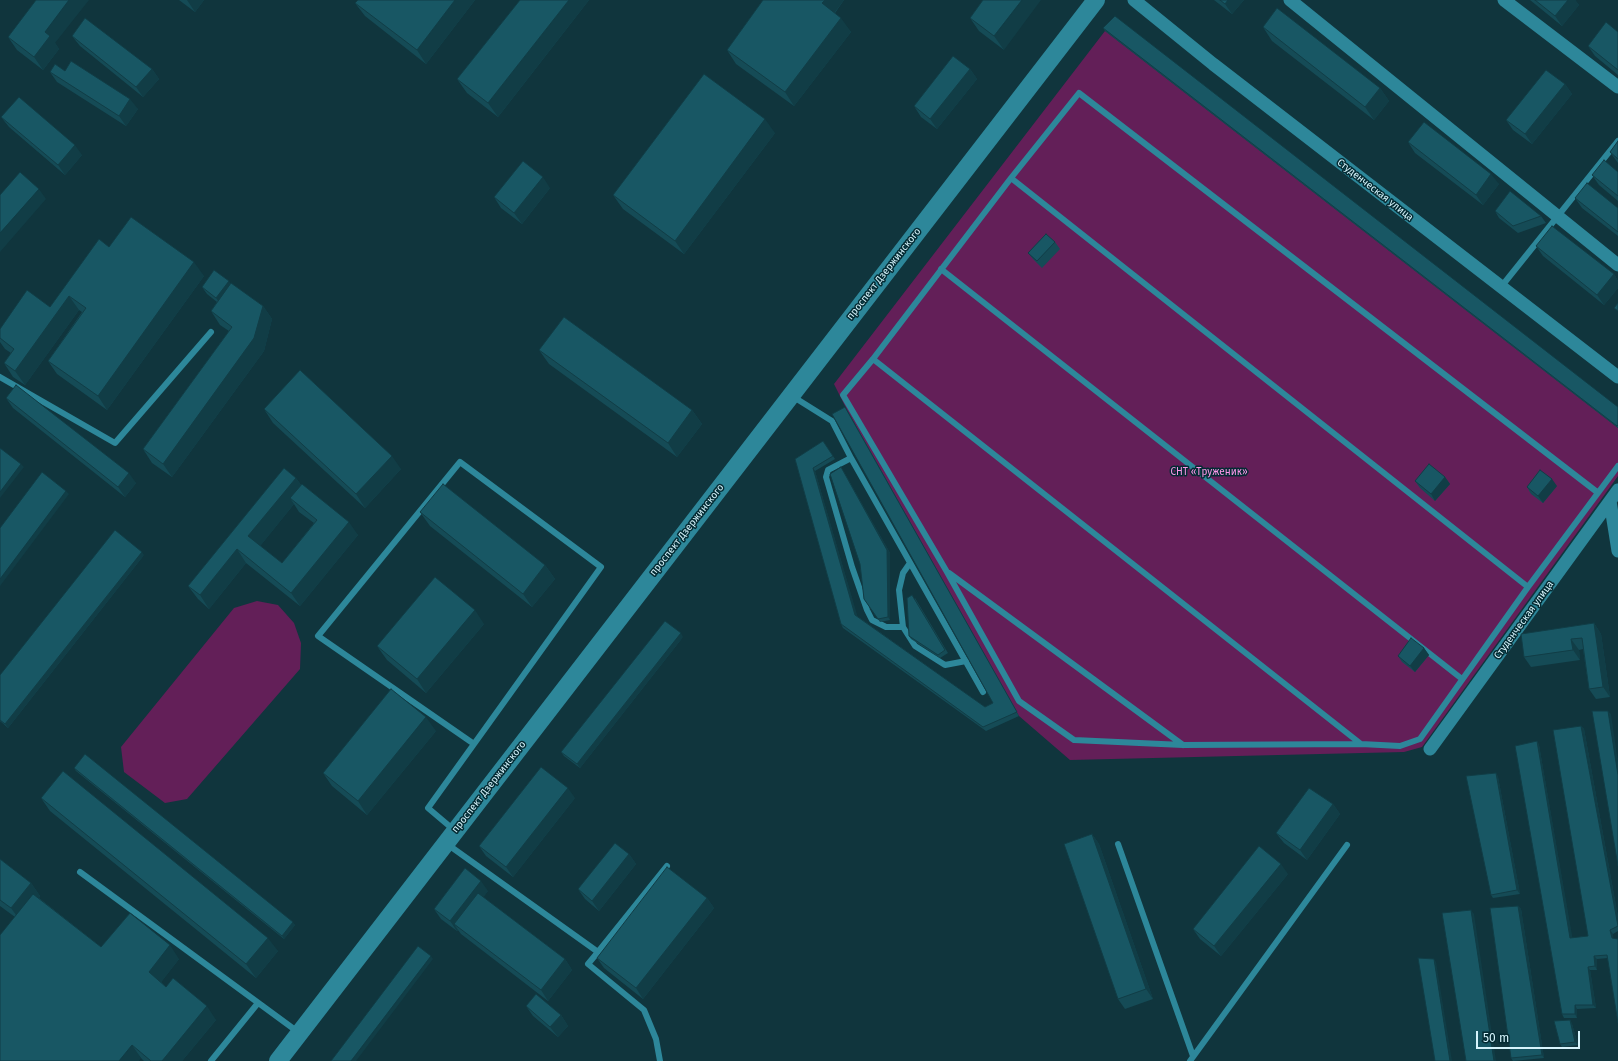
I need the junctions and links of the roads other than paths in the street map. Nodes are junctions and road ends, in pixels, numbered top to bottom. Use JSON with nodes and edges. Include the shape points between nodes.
{"nodes":[{"id":1,"x":1096,"y":0,"type":"edge"},
{"id":2,"x":1134,"y":0,"type":"edge"},
{"id":3,"x":1290,"y":0,"type":"edge"},
{"id":4,"x":1504,"y":0,"type":"edge"},
{"id":5,"x":1618,"y":87,"type":"edge"},
{"id":6,"x":1618,"y":141,"type":"edge"},
{"id":7,"x":1011,"y":178,"type":"junction"},
{"id":8,"x":1558,"y":216,"type":"junction"},
{"id":9,"x":1618,"y":265,"type":"edge"},
{"id":10,"x":941,"y":269,"type":"junction"},
{"id":11,"x":1501,"y":287,"type":"junction"},
{"id":12,"x":211,"y":332,"type":"dead end"},
{"id":13,"x":873,"y":359,"type":"junction"},
{"id":14,"x":0,"y":377,"type":"edge"},
{"id":15,"x":1618,"y":377,"type":"edge"},
{"id":16,"x":791,"y":396,"type":"junction"},
{"id":17,"x":851,"y":458,"type":"junction"},
{"id":18,"x":1618,"y":466,"type":"edge"},
{"id":19,"x":1618,"y":490,"type":"edge"},
{"id":20,"x":1597,"y":492,"type":"junction"},
{"id":21,"x":1610,"y":501,"type":"junction"},
{"id":22,"x":1618,"y":551,"type":"edge"},
{"id":23,"x":910,"y":563,"type":"junction"},
{"id":24,"x":947,"y":572,"type":"junction"},
{"id":25,"x":1528,"y":587,"type":"junction"},
{"id":26,"x":903,"y":627,"type":"junction"},
{"id":27,"x":966,"y":661,"type":"junction"},
{"id":28,"x":1462,"y":679,"type":"junction"},
{"id":29,"x":983,"y":692,"type":"edge"},
{"id":30,"x":474,"y":744,"type":"junction"},
{"id":31,"x":1361,"y":744,"type":"junction"},
{"id":32,"x":1183,"y":745,"type":"junction"},
{"id":33,"x":1430,"y":749,"type":"dead end"},
{"id":34,"x":450,"y":837,"type":"junction"},
{"id":35,"x":1118,"y":844,"type":"dead end"},
{"id":36,"x":1347,"y":845,"type":"dead end"},
{"id":37,"x":667,"y":866,"type":"edge"},
{"id":38,"x":80,"y":872,"type":"dead end"},
{"id":39,"x":598,"y":952,"type":"junction"},
{"id":40,"x":258,"y":1003,"type":"junction"},
{"id":41,"x":300,"y":1033,"type":"junction"},
{"id":42,"x":1192,"y":1059,"type":"edge"},
{"id":43,"x":211,"y":1061,"type":"edge"},
{"id":44,"x":278,"y":1061,"type":"edge"},
{"id":45,"x":660,"y":1061,"type":"edge"}],
"edges":[{"from":1,"to":16,"type":"main road","name":"проспект Дзержинского"},
{"from":2,"to":11,"type":"street","name":"Студенческая улица"},
{"from":3,"to":8,"type":"street"},
{"from":4,"to":5,"type":"street"},
{"from":6,"to":8,"type":"lane"},
{"from":7,"to":10,"type":"lane"},
{"from":7,"to":20,"type":"lane","via":[[1079,93]]},
{"from":7,"to":25,"type":"lane"},
{"from":8,"to":9,"type":"street"},
{"from":8,"to":11,"type":"lane"},
{"from":10,"to":13,"type":"lane"},
{"from":10,"to":28,"type":"lane"},
{"from":11,"to":15,"type":"street","name":"Студенческая улица"},
{"from":12,"to":14,"type":"lane","via":[[115,443]]},
{"from":13,"to":24,"type":"lane","via":[[843,395]]},
{"from":13,"to":31,"type":"lane"},
{"from":16,"to":17,"type":"lane","via":[[832,422]]},
{"from":16,"to":34,"type":"main road","name":"проспект Дзержинского"},
{"from":17,"to":23,"type":"lane"},
{"from":17,"to":26,"type":"lane","via":[[828,470],[826,477],[852,567],[872,620],[886,627]]},
{"from":18,"to":20,"type":"lane"},
{"from":19,"to":21,"type":"street","name":"Студенческая улица"},
{"from":20,"to":25,"type":"lane"},
{"from":21,"to":22,"type":"street"},
{"from":21,"to":33,"type":"street","name":"Студенческая улица"},
{"from":23,"to":26,"type":"lane","via":[[903,573],[899,590]]},
{"from":23,"to":27,"type":"lane"},
{"from":24,"to":32,"type":"lane"},
{"from":24,"to":32,"type":"lane","via":[[1019,701],[1074,740]]},
{"from":25,"to":28,"type":"lane"},
{"from":26,"to":27,"type":"lane","via":[[915,646],[945,665]]},
{"from":27,"to":29,"type":"lane"},
{"from":28,"to":31,"type":"lane","via":[[1420,739],[1400,746]]},
{"from":30,"to":30,"type":"lane","via":[[601,567],[460,462],[318,636]]},
{"from":30,"to":34,"type":"lane","via":[[428,808]]},
{"from":31,"to":32,"type":"lane"},
{"from":34,"to":39,"type":"lane"},
{"from":34,"to":41,"type":"main road","name":"проспект Дзержинского"},
{"from":35,"to":42,"type":"lane"},
{"from":36,"to":42,"type":"lane"},
{"from":37,"to":39,"type":"lane"},
{"from":38,"to":40,"type":"lane"},
{"from":39,"to":45,"type":"lane","via":[[588,964],[644,1010],[656,1039]]},
{"from":40,"to":41,"type":"lane"},
{"from":40,"to":43,"type":"lane"},
{"from":41,"to":44,"type":"main road","name":"проспект Дзержинского"}]}
